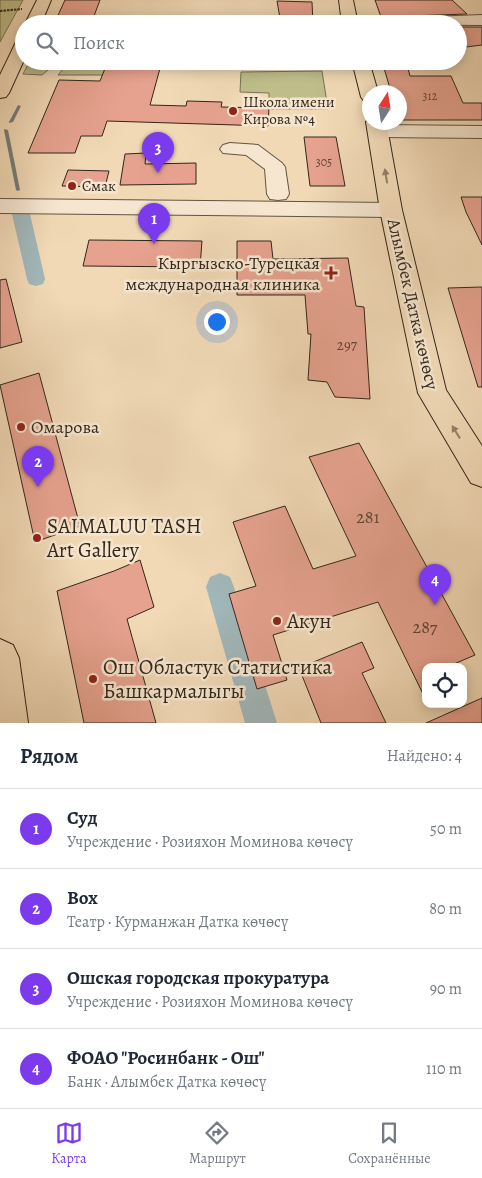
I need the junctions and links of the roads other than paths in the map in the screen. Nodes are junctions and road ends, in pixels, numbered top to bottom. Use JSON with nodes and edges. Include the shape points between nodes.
{"nodes":[{"id":1,"x":44,"y":0,"type":"edge"},
{"id":2,"x":346,"y":0,"type":"edge"},
{"id":3,"x":482,"y":3,"type":"edge"},
{"id":4,"x":37,"y":15,"type":"edge"},
{"id":5,"x":348,"y":15,"type":"edge"},
{"id":6,"x":479,"y":20,"type":"edge"},
{"id":7,"x":15,"y":56,"type":"edge"},
{"id":8,"x":362,"y":70,"type":"edge"},
{"id":9,"x":4,"y":74,"type":"edge"},
{"id":10,"x":367,"y":85,"type":"edge"},
{"id":11,"x":0,"y":93,"type":"edge"},
{"id":12,"x":407,"y":128,"type":"edge"},
{"id":13,"x":378,"y":130,"type":"edge"},
{"id":14,"x":482,"y":132,"type":"edge"},
{"id":15,"x":230,"y":149,"type":"dead end"},
{"id":16,"x":278,"y":194,"type":"dead end"},
{"id":17,"x":0,"y":206,"type":"edge"},
{"id":18,"x":391,"y":210,"type":"junction"},
{"id":19,"x":482,"y":473,"type":"edge"},
{"id":20,"x":0,"y":658,"type":"edge"},
{"id":21,"x":8,"y":723,"type":"edge"}],
"edges":[{"from":1,"to":4,"type":"main road"},
{"from":2,"to":5,"type":"main road"},
{"from":3,"to":6,"type":"street"},
{"from":7,"to":9,"type":"main road"},
{"from":8,"to":10,"type":"main road"},
{"from":9,"to":11,"type":"main road"},
{"from":12,"to":14,"type":"street"},
{"from":18,"to":13,"type":"main road","name":"Алымбек Датка көчөсү","one_way":true},
{"from":15,"to":16,"type":"street","via":[[251,149],[275,168]]},
{"from":17,"to":18,"type":"street"},
{"from":19,"to":18,"type":"main road","name":"Алымбек Датка көчөсү","one_way":true,"via":[[432,392]]},
{"from":20,"to":21,"type":"main road"}]}
